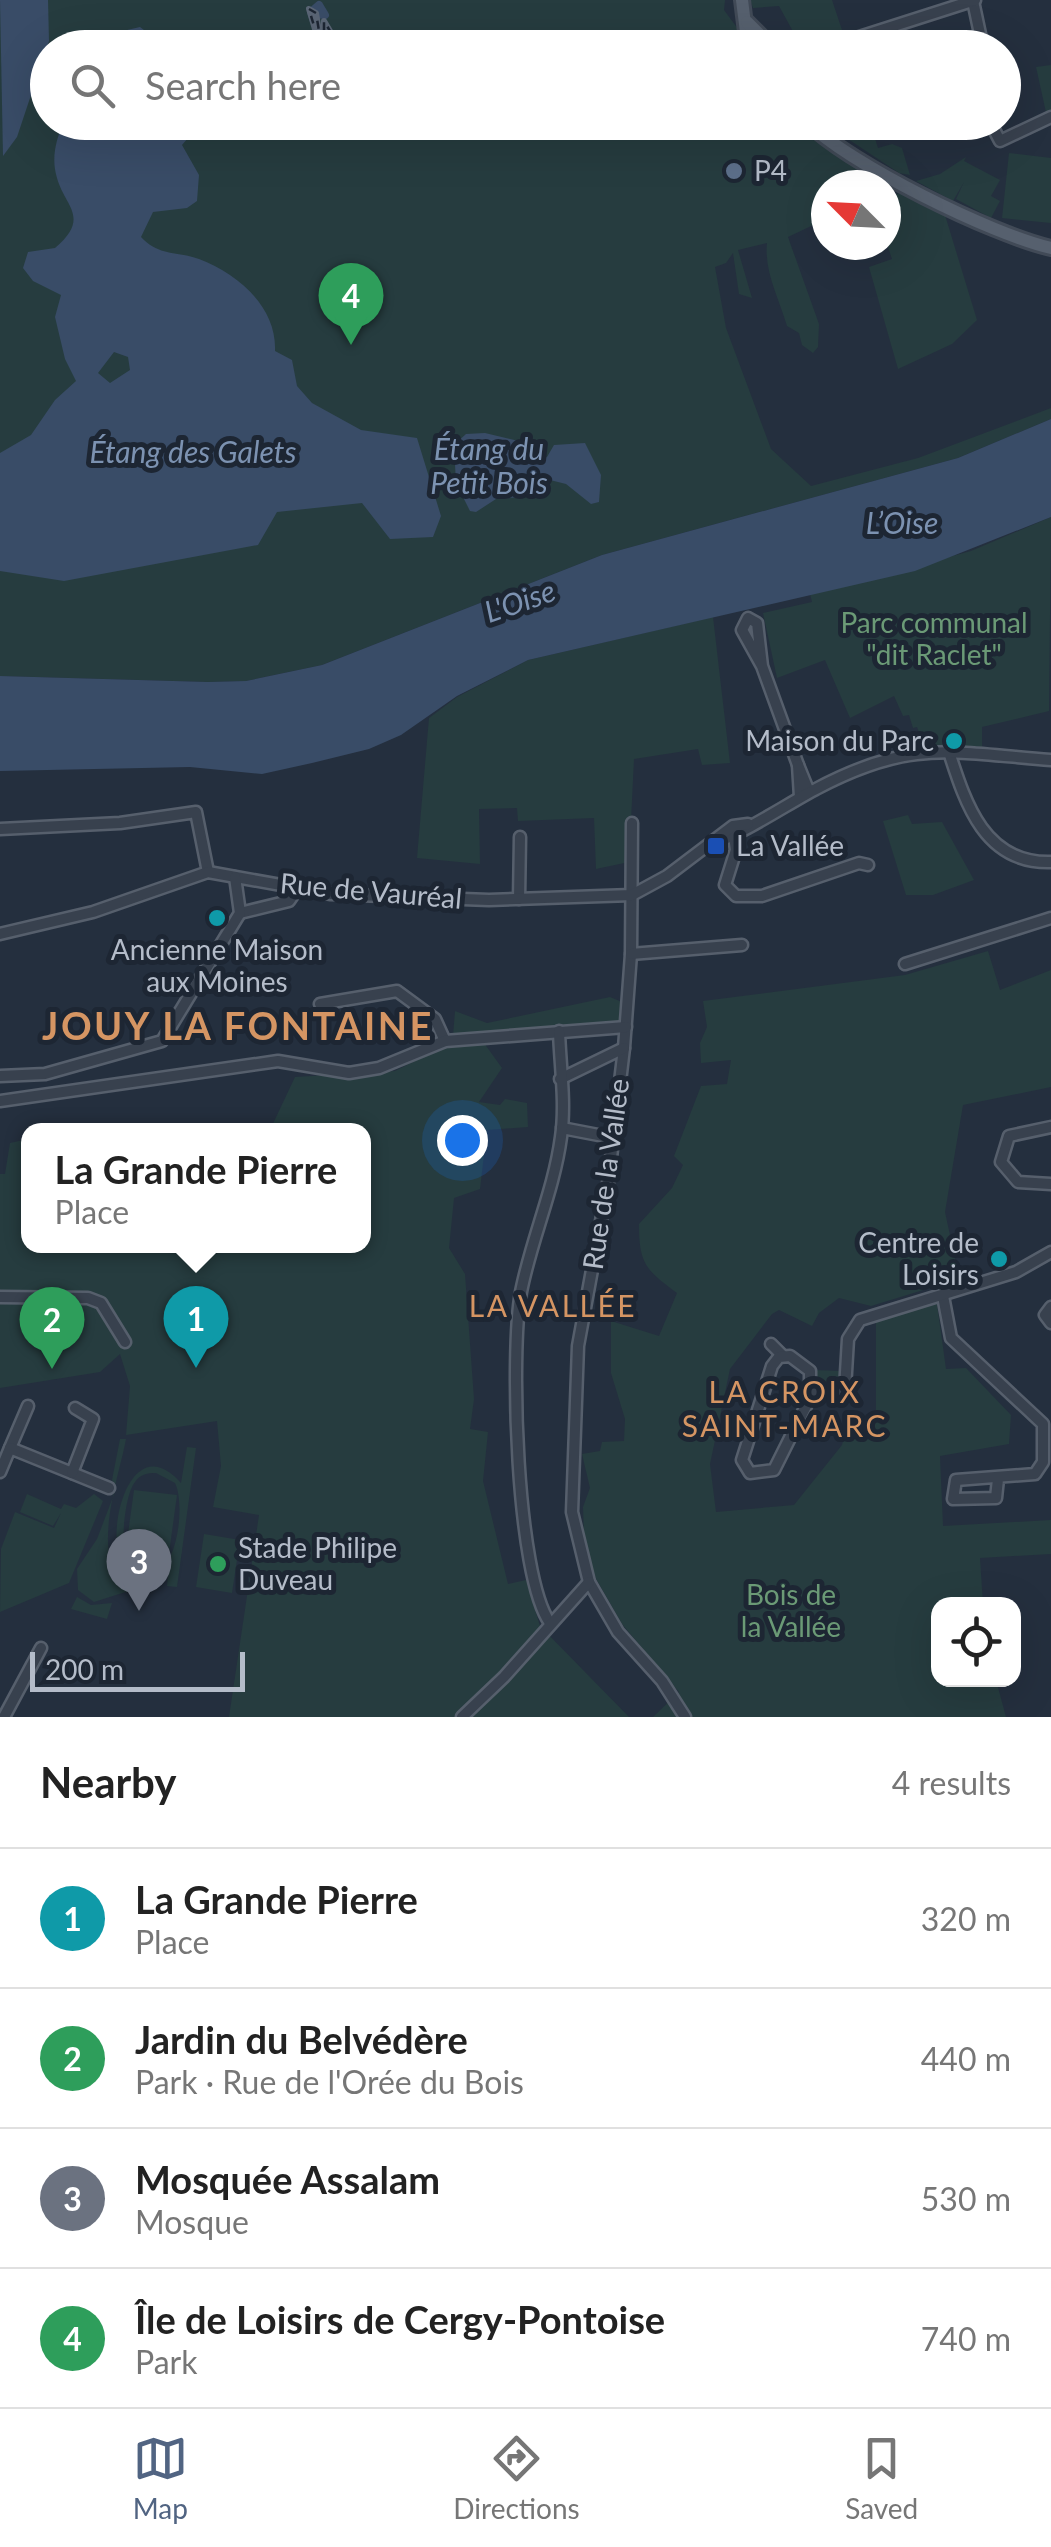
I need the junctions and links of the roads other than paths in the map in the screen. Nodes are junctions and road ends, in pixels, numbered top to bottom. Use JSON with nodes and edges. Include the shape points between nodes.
{"nodes":[{"id":1,"x":742,"y":0,"type":"edge"},
{"id":2,"x":974,"y":0,"type":"edge"},
{"id":3,"x":746,"y":22,"type":"junction"},
{"id":4,"x":748,"y":30,"type":"edge"},
{"id":5,"x":755,"y":30,"type":"edge"},
{"id":6,"x":881,"y":30,"type":"edge"},
{"id":7,"x":980,"y":30,"type":"edge"},
{"id":8,"x":1051,"y":117,"type":"edge"},
{"id":9,"x":1021,"y":131,"type":"edge"},
{"id":10,"x":831,"y":140,"type":"edge"},
{"id":11,"x":1051,"y":248,"type":"edge"},
{"id":12,"x":762,"y":666,"type":"dead end"},
{"id":13,"x":949,"y":752,"type":"junction"},
{"id":14,"x":1051,"y":760,"type":"edge"},
{"id":15,"x":805,"y":795,"type":"junction"},
{"id":16,"x":632,"y":823,"type":"dead end"},
{"id":17,"x":748,"y":824,"type":"junction"},
{"id":18,"x":0,"y":829,"type":"edge"},
{"id":19,"x":520,"y":836,"type":"dead end"},
{"id":20,"x":734,"y":836,"type":"junction"},
{"id":21,"x":720,"y":840,"type":"junction"},
{"id":22,"x":1051,"y":862,"type":"edge"},
{"id":23,"x":868,"y":865,"type":"dead end"},
{"id":24,"x":208,"y":872,"type":"junction"},
{"id":25,"x":235,"y":877,"type":"junction"},
{"id":26,"x":298,"y":888,"type":"junction"},
{"id":27,"x":632,"y":894,"type":"junction"},
{"id":28,"x":519,"y":899,"type":"junction"},
{"id":29,"x":240,"y":913,"type":"junction"},
{"id":30,"x":1051,"y":918,"type":"edge"},
{"id":31,"x":0,"y":934,"type":"edge"},
{"id":32,"x":742,"y":945,"type":"dead end"},
{"id":33,"x":631,"y":954,"type":"junction"},
{"id":34,"x":905,"y":964,"type":"dead end"},
{"id":35,"x":320,"y":1004,"type":"dead end"},
{"id":36,"x":626,"y":1027,"type":"junction"},
{"id":37,"x":559,"y":1030,"type":"junction"},
{"id":38,"x":444,"y":1041,"type":"junction"},
{"id":39,"x":624,"y":1048,"type":"junction"},
{"id":40,"x":0,"y":1076,"type":"edge"},
{"id":41,"x":14,"y":1078,"type":"junction"},
{"id":42,"x":560,"y":1079,"type":"junction"},
{"id":43,"x":4,"y":1100,"type":"edge"},
{"id":44,"x":1051,"y":1126,"type":"edge"},
{"id":45,"x":562,"y":1128,"type":"junction"},
{"id":46,"x":614,"y":1138,"type":"junction"},
{"id":47,"x":1051,"y":1184,"type":"edge"},
{"id":48,"x":1051,"y":1252,"type":"edge"},
{"id":49,"x":943,"y":1296,"type":"junction"},
{"id":50,"x":0,"y":1297,"type":"edge"},
{"id":51,"x":1051,"y":1307,"type":"edge"},
{"id":52,"x":1051,"y":1323,"type":"edge"},
{"id":53,"x":125,"y":1342,"type":"dead end"},
{"id":54,"x":771,"y":1344,"type":"dead end"},
{"id":55,"x":783,"y":1356,"type":"junction"},
{"id":56,"x":812,"y":1392,"type":"junction"},
{"id":57,"x":28,"y":1406,"type":"dead end"},
{"id":58,"x":75,"y":1408,"type":"dead end"},
{"id":59,"x":10,"y":1448,"type":"junction"},
{"id":60,"x":0,"y":1472,"type":"edge"},
{"id":61,"x":72,"y":1473,"type":"junction"},
{"id":62,"x":998,"y":1478,"type":"junction"},
{"id":63,"x":109,"y":1488,"type":"dead end"},
{"id":64,"x":589,"y":1582,"type":"junction"},
{"id":65,"x":550,"y":1623,"type":"junction"},
{"id":66,"x":41,"y":1648,"type":"dead end"},
{"id":67,"x":4,"y":1717,"type":"edge"},
{"id":68,"x":462,"y":1717,"type":"edge"},
{"id":69,"x":685,"y":1717,"type":"edge"}],
"edges":[{"from":1,"to":3,"type":"main road"},
{"from":2,"to":6,"type":"street"},
{"from":2,"to":7,"type":"street"},
{"from":3,"to":4,"type":"main road"},
{"from":3,"to":5,"type":"main road"},
{"from":8,"to":9,"type":"street"},
{"from":10,"to":11,"type":"main road","via":[[991,228]]},
{"from":12,"to":15,"type":"street"},
{"from":13,"to":14,"type":"street"},
{"from":13,"to":15,"type":"street","via":[[874,761]]},
{"from":13,"to":22,"type":"street","via":[[969,810],[990,839],[1019,859]]},
{"from":15,"to":17,"type":"street"},
{"from":16,"to":27,"type":"street","name":"Rue de la Vallée"},
{"from":17,"to":20,"type":"street"},
{"from":17,"to":21,"type":"street","via":[[733,826]]},
{"from":18,"to":24,"type":"street","via":[[120,824],[196,812]]},
{"from":19,"to":28,"type":"street"},
{"from":20,"to":21,"type":"street"},
{"from":20,"to":23,"type":"street","via":[[736,850],[724,880],[736,896],[762,896]]},
{"from":21,"to":27,"type":"street"},
{"from":24,"to":25,"type":"street","name":"Rue de Vauréal"},
{"from":24,"to":31,"type":"street","name":"Rue de Vauréal","via":[[93,912]]},
{"from":25,"to":26,"type":"street","name":"Rue de Vauréal"},
{"from":25,"to":29,"type":"street"},
{"from":26,"to":28,"type":"street","name":"Rue de Vauréal"},
{"from":26,"to":29,"type":"street","via":[[288,900]]},
{"from":27,"to":28,"type":"street","name":"Rue de Vauréal"},
{"from":27,"to":33,"type":"street","name":"Rue de la Vallée"},
{"from":29,"to":41,"type":"street","via":[[162,1041]]},
{"from":30,"to":34,"type":"street"},
{"from":32,"to":33,"type":"street"},
{"from":33,"to":36,"type":"street","name":"Rue de la Vallée"},
{"from":35,"to":38,"type":"street","via":[[397,990],[435,1019]]},
{"from":36,"to":37,"type":"street"},
{"from":36,"to":39,"type":"street","name":"Rue de la Vallée"},
{"from":37,"to":38,"type":"street"},
{"from":37,"to":42,"type":"street"},
{"from":38,"to":43,"type":"street","via":[[349,1073],[278,1061]]},
{"from":39,"to":42,"type":"street"},
{"from":39,"to":46,"type":"street","name":"Rue de la Vallée"},
{"from":40,"to":41,"type":"street"},
{"from":41,"to":43,"type":"street"},
{"from":42,"to":45,"type":"street"},
{"from":44,"to":47,"type":"street","via":[[1009,1136],[1002,1165],[1018,1182]]},
{"from":45,"to":46,"type":"street"},
{"from":45,"to":65,"type":"street","via":[[518,1324],[519,1482],[540,1602]]},
{"from":46,"to":64,"type":"street","name":"Rue de la Vallée","via":[[577,1350],[572,1512]]},
{"from":48,"to":49,"type":"street","via":[[1016,1272]]},
{"from":49,"to":56,"type":"street","via":[[858,1322],[848,1339],[845,1388]]},
{"from":49,"to":62,"type":"street","via":[[951,1338],[1043,1424],[1040,1469],[1032,1476]]},
{"from":50,"to":53,"type":"street","via":[[88,1298],[101,1303]]},
{"from":51,"to":52,"type":"street","via":[[1045,1315]]},
{"from":54,"to":55,"type":"street"},
{"from":55,"to":56,"type":"street","via":[[810,1371]]},
{"from":55,"to":56,"type":"street","via":[[772,1366],[743,1456],[745,1470],[774,1470]]},
{"from":57,"to":59,"type":"street"},
{"from":58,"to":61,"type":"street","via":[[93,1419]]},
{"from":59,"to":60,"type":"street"},
{"from":59,"to":61,"type":"street"},
{"from":61,"to":63,"type":"street"},
{"from":62,"to":62,"type":"street","via":[[956,1480],[952,1499],[996,1498]]},
{"from":64,"to":65,"type":"street"},
{"from":64,"to":69,"type":"street","name":"Rue de la Vallée","via":[[618,1632]]},
{"from":65,"to":68,"type":"street"},
{"from":66,"to":67,"type":"street"}]}
